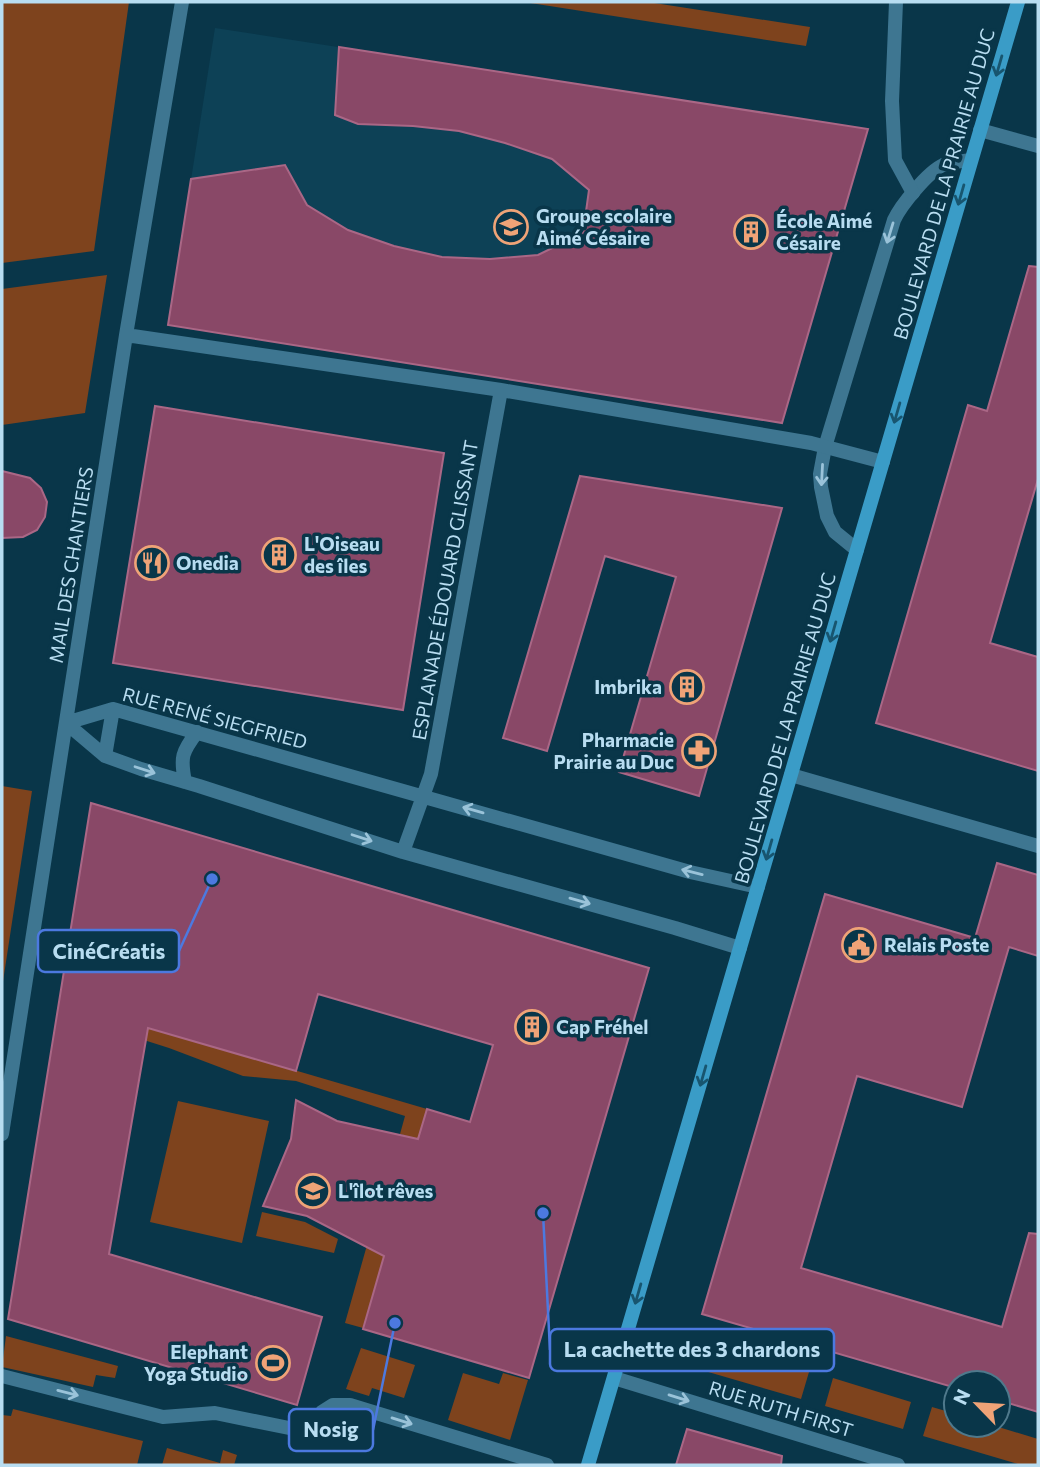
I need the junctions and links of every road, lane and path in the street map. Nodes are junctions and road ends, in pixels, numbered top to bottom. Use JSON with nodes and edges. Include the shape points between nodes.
{"nodes":[{"id":1,"x":182,"y":2,"type":"edge"},
{"id":2,"x":895,"y":2,"type":"edge"},
{"id":3,"x":1018,"y":2,"type":"edge"},
{"id":4,"x":980,"y":130,"type":"junction"},
{"id":5,"x":1038,"y":146,"type":"edge"},
{"id":6,"x":971,"y":160,"type":"junction"},
{"id":7,"x":913,"y":193,"type":"junction"},
{"id":8,"x":126,"y":335,"type":"junction"},
{"id":9,"x":500,"y":390,"type":"junction"},
{"id":10,"x":825,"y":447,"type":"junction"},
{"id":11,"x":883,"y":462,"type":"junction"},
{"id":12,"x":857,"y":550,"type":"junction"},
{"id":13,"x":113,"y":709,"type":"junction"},
{"id":14,"x":66,"y":723,"type":"junction"},
{"id":15,"x":197,"y":732,"type":"junction"},
{"id":16,"x":105,"y":756,"type":"junction"},
{"id":17,"x":791,"y":775,"type":"junction"},
{"id":18,"x":185,"y":782,"type":"junction"},
{"id":19,"x":424,"y":796,"type":"junction"},
{"id":20,"x":1038,"y":846,"type":"edge"},
{"id":21,"x":403,"y":852,"type":"junction"},
{"id":22,"x":758,"y":887,"type":"junction"},
{"id":23,"x":740,"y":948,"type":"junction"},
{"id":24,"x":2,"y":1134,"type":"edge"},
{"id":25,"x":2,"y":1376,"type":"edge"},
{"id":26,"x":614,"y":1378,"type":"junction"},
{"id":27,"x":547,"y":1465,"type":"edge"},
{"id":28,"x":588,"y":1465,"type":"edge"},
{"id":29,"x":898,"y":1465,"type":"edge"}],
"edges":[{"from":1,"to":8,"type":"street","name":"MAIL DES CHANTIERS"},
{"from":2,"to":7,"type":"street","via":[[895,160]]},
{"from":3,"to":4,"type":"main road","name":"BOULEVARD DE LA PRAIRIE AU DUC","one_way":true},
{"from":4,"to":5,"type":"street"},
{"from":4,"to":6,"type":"main road","name":"BOULEVARD DE LA PRAIRIE AU DUC"},
{"from":6,"to":7,"type":"street","via":[[943,165]]},
{"from":6,"to":11,"type":"main road","name":"BOULEVARD DE LA PRAIRIE AU DUC","one_way":true},
{"from":7,"to":10,"type":"street","one_way":true,"via":[[894,220]]},
{"from":8,"to":9,"type":"street"},
{"from":8,"to":14,"type":"street","name":"MAIL DES CHANTIERS"},
{"from":9,"to":10,"type":"street"},
{"from":9,"to":19,"type":"street","name":"ESPLANADE ÉDOUARD GLISSANT"},
{"from":10,"to":11,"type":"street"},
{"from":10,"to":12,"type":"street","one_way":true,"via":[[820,474],[827,516],[835,532]]},
{"from":11,"to":12,"type":"main road","name":"BOULEVARD DE LA PRAIRIE AU DUC"},
{"from":12,"to":17,"type":"main road","name":"BOULEVARD DE LA PRAIRIE AU DUC","one_way":true},
{"from":13,"to":14,"type":"street","name":"RUE RENÉ SIEGFRIED"},
{"from":13,"to":15,"type":"street","name":"RUE RENÉ SIEGFRIED"},
{"from":13,"to":16,"type":"street"},
{"from":14,"to":16,"type":"street"},
{"from":14,"to":24,"type":"street","name":"MAIL DES CHANTIERS"},
{"from":15,"to":18,"type":"street","via":[[182,757]]},
{"from":15,"to":19,"type":"street","name":"RUE RENÉ SIEGFRIED"},
{"from":16,"to":18,"type":"street","one_way":true},
{"from":17,"to":20,"type":"street"},
{"from":17,"to":22,"type":"main road","name":"BOULEVARD DE LA PRAIRIE AU DUC","one_way":true},
{"from":18,"to":21,"type":"street","one_way":true},
{"from":19,"to":21,"type":"street","name":"ESPLANADE ÉDOUARD GLISSANT"},
{"from":22,"to":19,"type":"street","name":"RUE RENÉ SIEGFRIED","one_way":true},
{"from":21,"to":23,"type":"street","one_way":true},
{"from":22,"to":23,"type":"main road","name":"BOULEVARD DE LA PRAIRIE AU DUC"},
{"from":23,"to":26,"type":"main road","name":"BOULEVARD DE LA PRAIRIE AU DUC","one_way":true},
{"from":25,"to":27,"type":"street","one_way":true,"via":[[163,1417],[215,1413],[294,1429],[313,1424],[333,1405],[351,1405]]},
{"from":26,"to":28,"type":"main road","name":"BOULEVARD DE LA PRAIRIE AU DUC"},
{"from":26,"to":29,"type":"street","name":"RUE RUTH FIRST","one_way":true}]}
